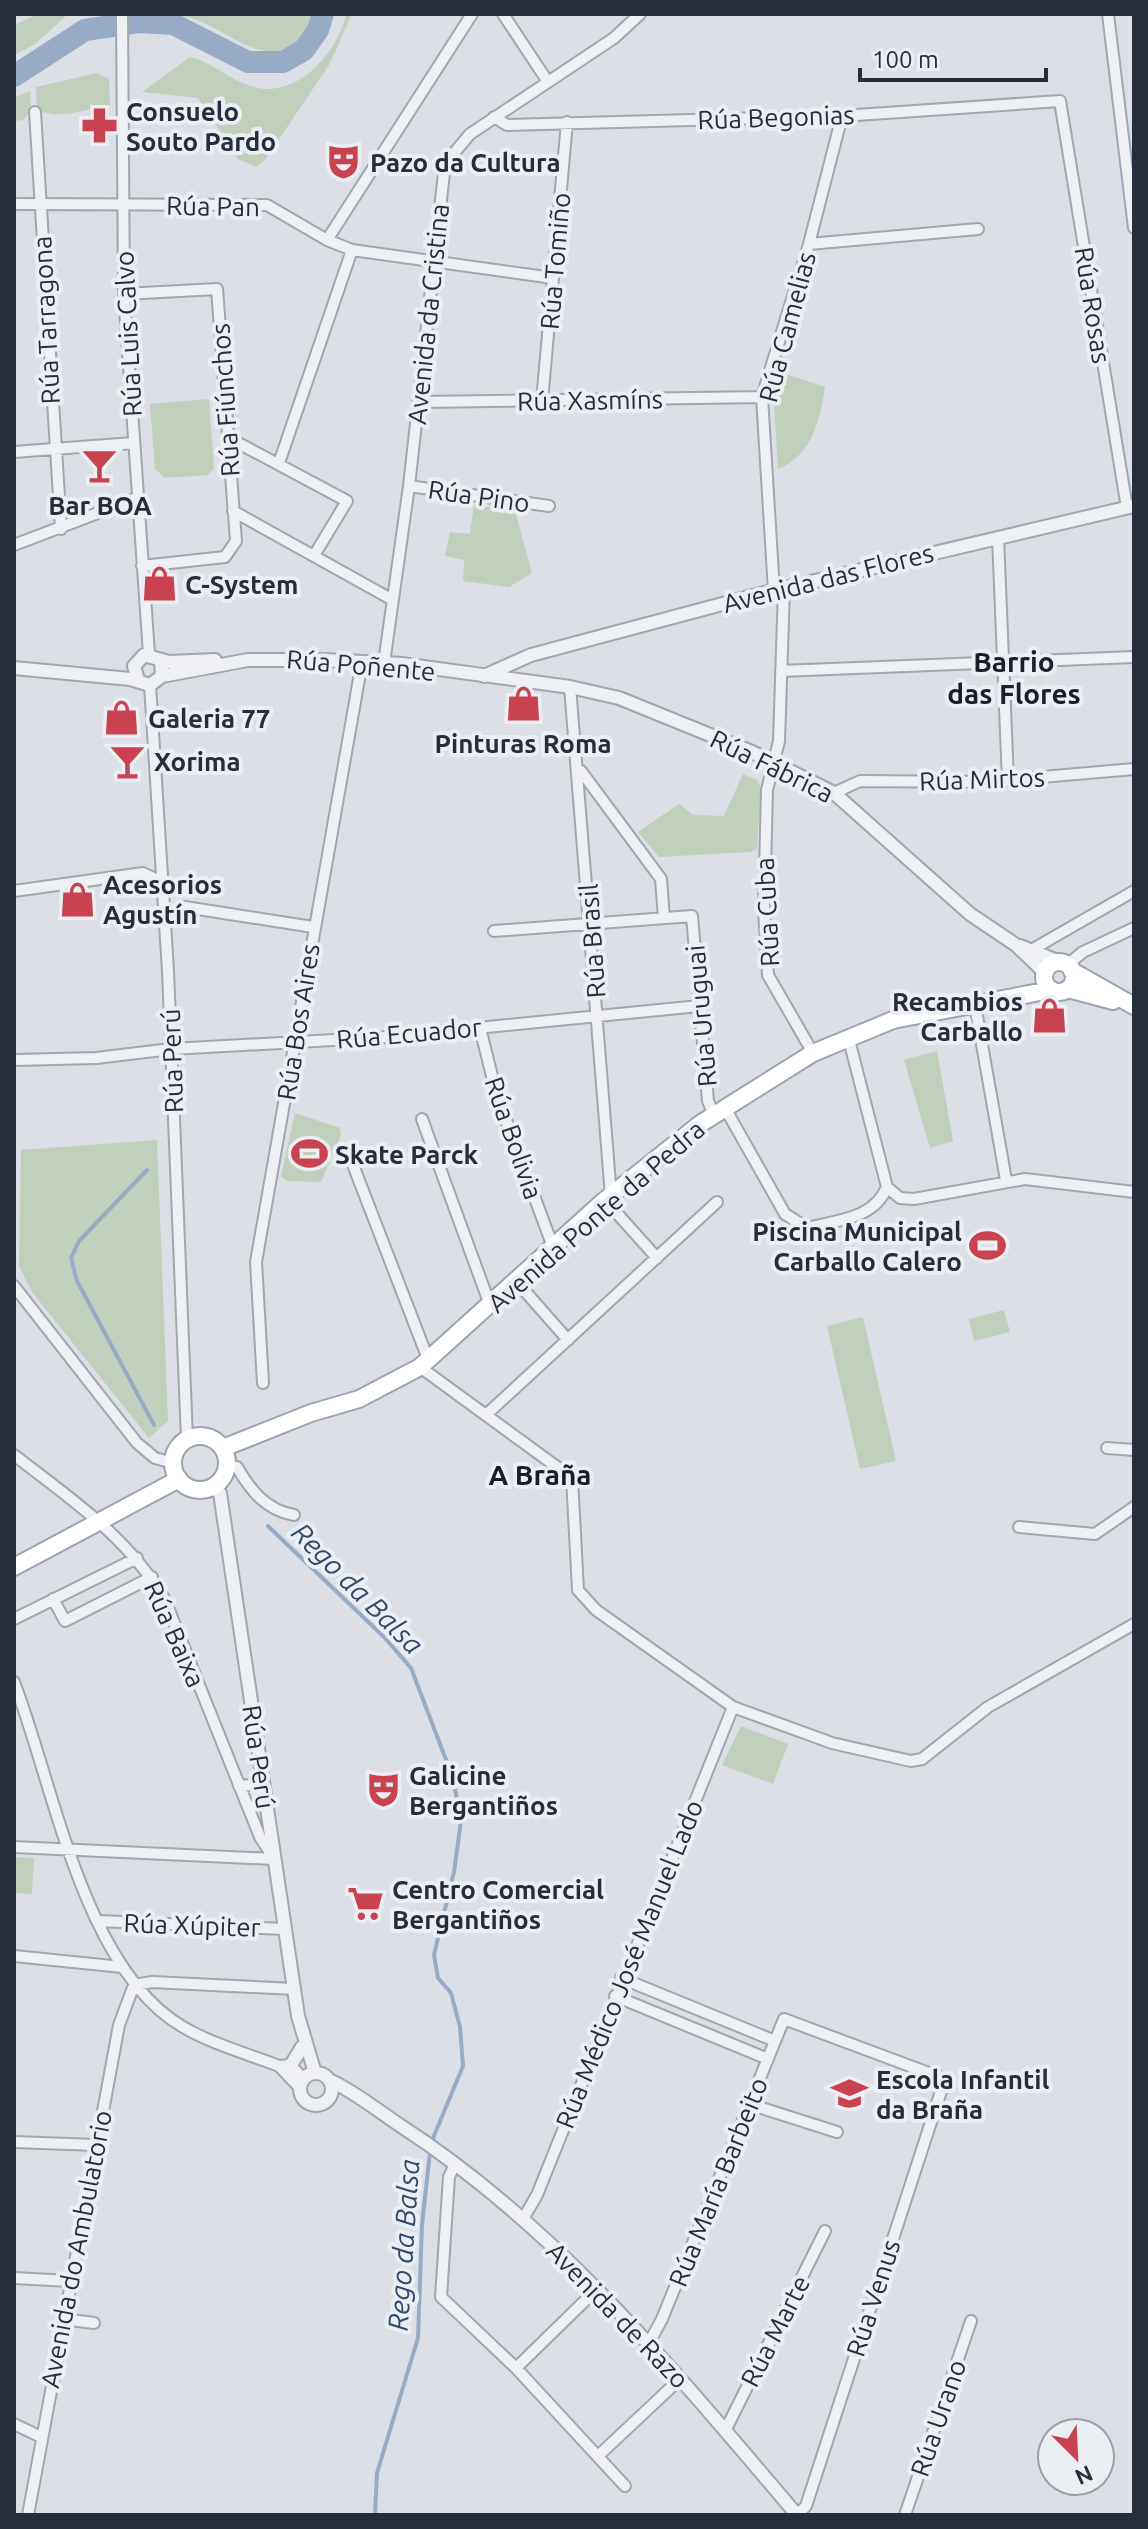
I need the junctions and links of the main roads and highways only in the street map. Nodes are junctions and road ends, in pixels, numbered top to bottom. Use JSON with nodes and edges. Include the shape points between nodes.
{"nodes":[{"id":1,"x":1067,"y":966,"type":"junction"},
{"id":2,"x":1046,"y":980,"type":"junction"},
{"id":3,"x":1068,"y":989,"type":"junction"},
{"id":4,"x":1132,"y":1006,"type":"edge"},
{"id":5,"x":223,"y":1448,"type":"junction"},
{"id":6,"x":175,"y":1471,"type":"junction"},
{"id":7,"x":14,"y":1567,"type":"edge"}],
"edges":[{"from":1,"to":2,"type":"main road","via":[[1049,966]]},
{"from":1,"to":3,"type":"main road","via":[[1074,979]]},
{"from":1,"to":4,"type":"main road"},
{"from":2,"to":3,"type":"main road","via":[[1057,992]]},
{"from":2,"to":5,"type":"main road","name":"Avenida Ponte da Pedra","via":[[1026,994],[893,1020],[813,1053],[719,1112],[608,1198],[424,1363],[359,1399]]},
{"from":3,"to":4,"type":"main road"},
{"from":5,"to":6,"type":"main road","via":[[203,1436],[187,1439],[177,1449]]},
{"from":5,"to":6,"type":"main road","via":[[224,1475],[212,1487],[190,1488]]},
{"from":6,"to":7,"type":"main road","via":[[154,1493]]}]}
